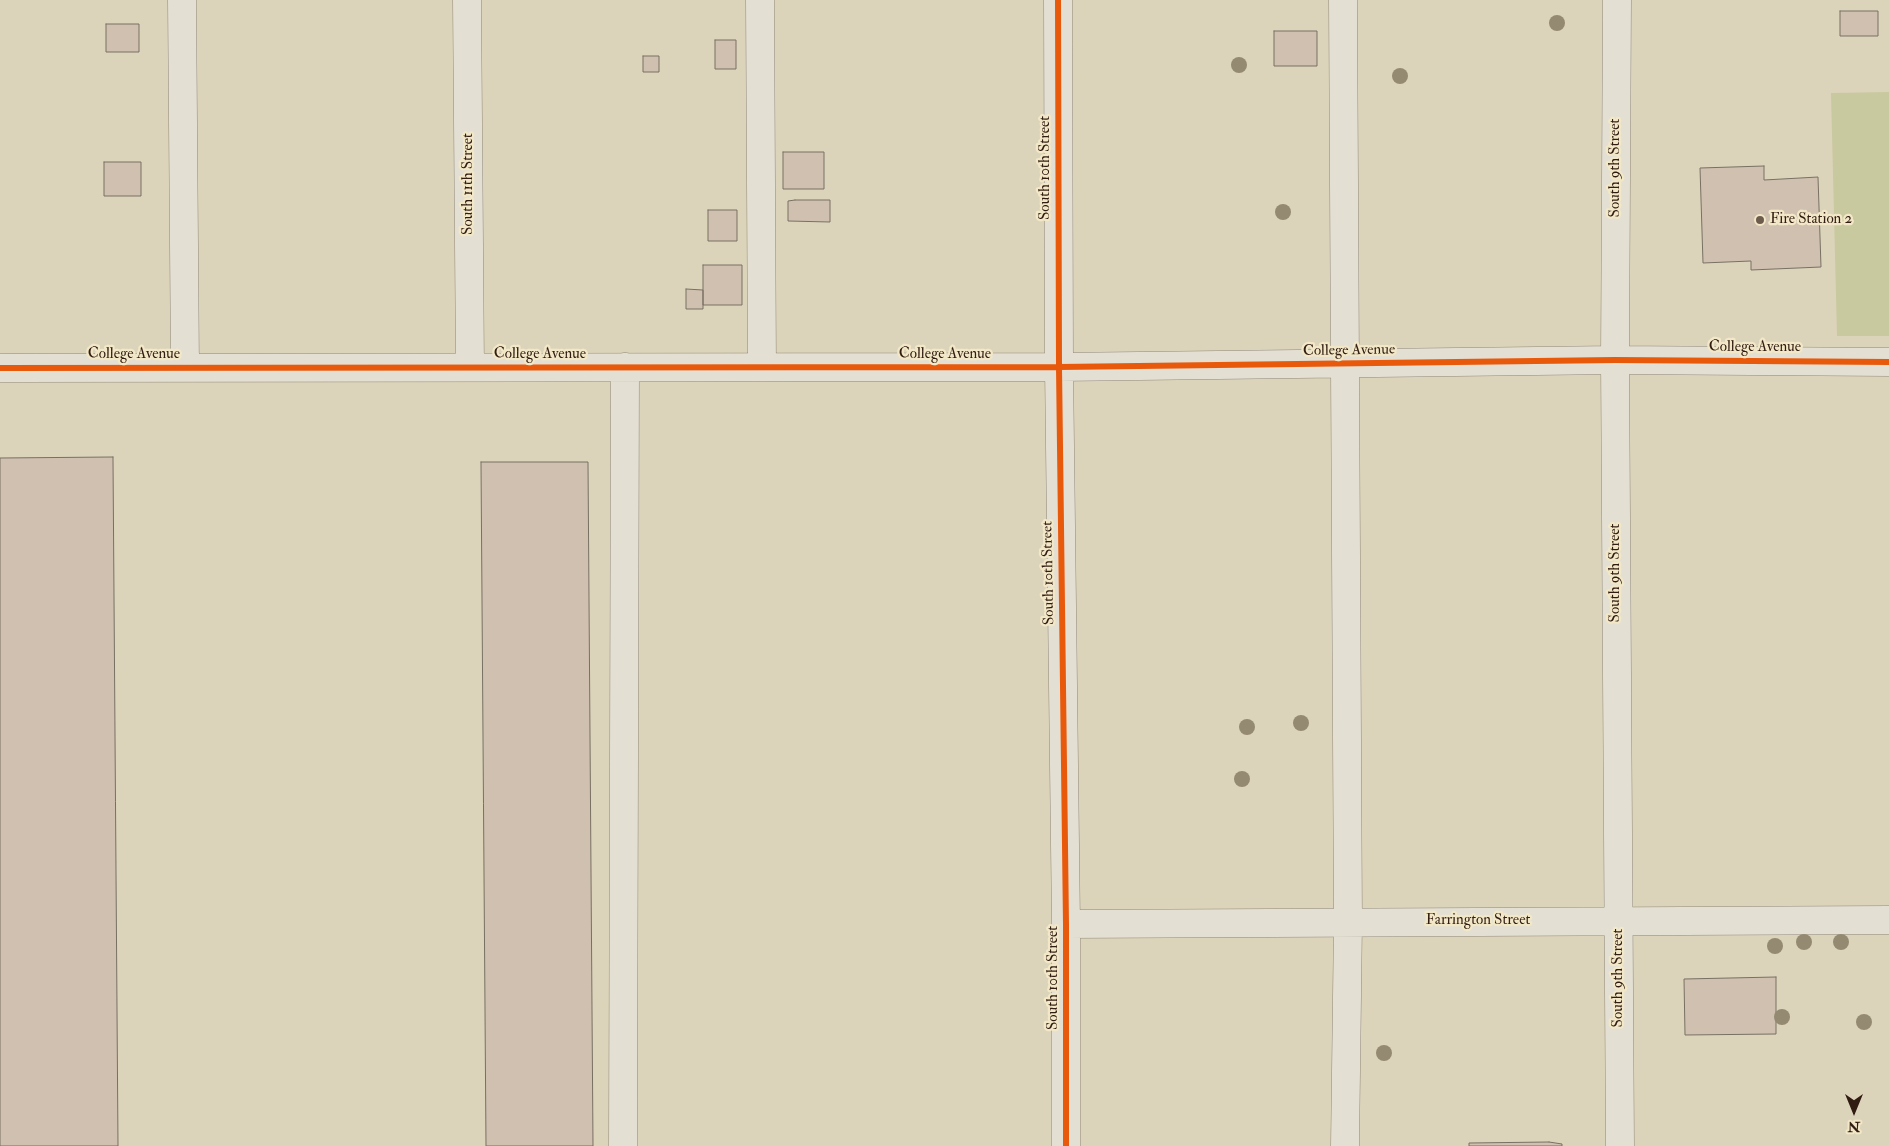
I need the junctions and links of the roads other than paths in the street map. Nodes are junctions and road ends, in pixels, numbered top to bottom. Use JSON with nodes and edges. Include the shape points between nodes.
{"nodes":[{"id":1,"x":182,"y":0,"type":"edge"},
{"id":2,"x":467,"y":0,"type":"edge"},
{"id":3,"x":760,"y":0,"type":"edge"},
{"id":4,"x":1058,"y":0,"type":"edge"},
{"id":5,"x":1342,"y":0,"type":"edge"},
{"id":6,"x":1617,"y":0,"type":"edge"},
{"id":7,"x":1615,"y":360,"type":"junction"},
{"id":8,"x":1889,"y":362,"type":"edge"},
{"id":9,"x":1344,"y":363,"type":"junction"},
{"id":10,"x":470,"y":367,"type":"junction"},
{"id":11,"x":625,"y":367,"type":"junction"},
{"id":12,"x":762,"y":367,"type":"junction"},
{"id":13,"x":1059,"y":367,"type":"junction"},
{"id":14,"x":0,"y":368,"type":"edge"},
{"id":15,"x":185,"y":368,"type":"junction"},
{"id":16,"x":1618,"y":920,"type":"junction"},
{"id":17,"x":1889,"y":920,"type":"edge"},
{"id":18,"x":1348,"y":922,"type":"junction"},
{"id":19,"x":1066,"y":924,"type":"junction"},
{"id":20,"x":623,"y":1146,"type":"edge"},
{"id":21,"x":1066,"y":1146,"type":"edge"},
{"id":22,"x":1346,"y":1146,"type":"edge"},
{"id":23,"x":1620,"y":1146,"type":"edge"}],
"edges":[{"from":1,"to":15,"type":"street"},
{"from":2,"to":10,"type":"street","name":"South 11th Street"},
{"from":3,"to":12,"type":"street"},
{"from":4,"to":13,"type":"street","name":"South 10th Street"},
{"from":5,"to":9,"type":"street"},
{"from":6,"to":7,"type":"street","name":"South 9th Street"},
{"from":7,"to":8,"type":"street","name":"College Avenue"},
{"from":7,"to":9,"type":"street","name":"College Avenue"},
{"from":7,"to":16,"type":"street","name":"South 9th Street"},
{"from":9,"to":13,"type":"street","name":"College Avenue"},
{"from":9,"to":18,"type":"street"},
{"from":10,"to":11,"type":"street","name":"College Avenue"},
{"from":10,"to":15,"type":"street","name":"College Avenue"},
{"from":11,"to":12,"type":"street","name":"College Avenue"},
{"from":11,"to":20,"type":"street"},
{"from":12,"to":13,"type":"street","name":"College Avenue"},
{"from":13,"to":19,"type":"street","name":"South 10th Street"},
{"from":14,"to":15,"type":"street","name":"College Avenue"},
{"from":16,"to":17,"type":"street","name":"Farrington Street"},
{"from":16,"to":18,"type":"street","name":"Farrington Street"},
{"from":16,"to":23,"type":"street","name":"South 9th Street"},
{"from":18,"to":19,"type":"street","name":"Farrington Street"},
{"from":18,"to":22,"type":"street"},
{"from":19,"to":21,"type":"street","name":"South 10th Street"}]}
